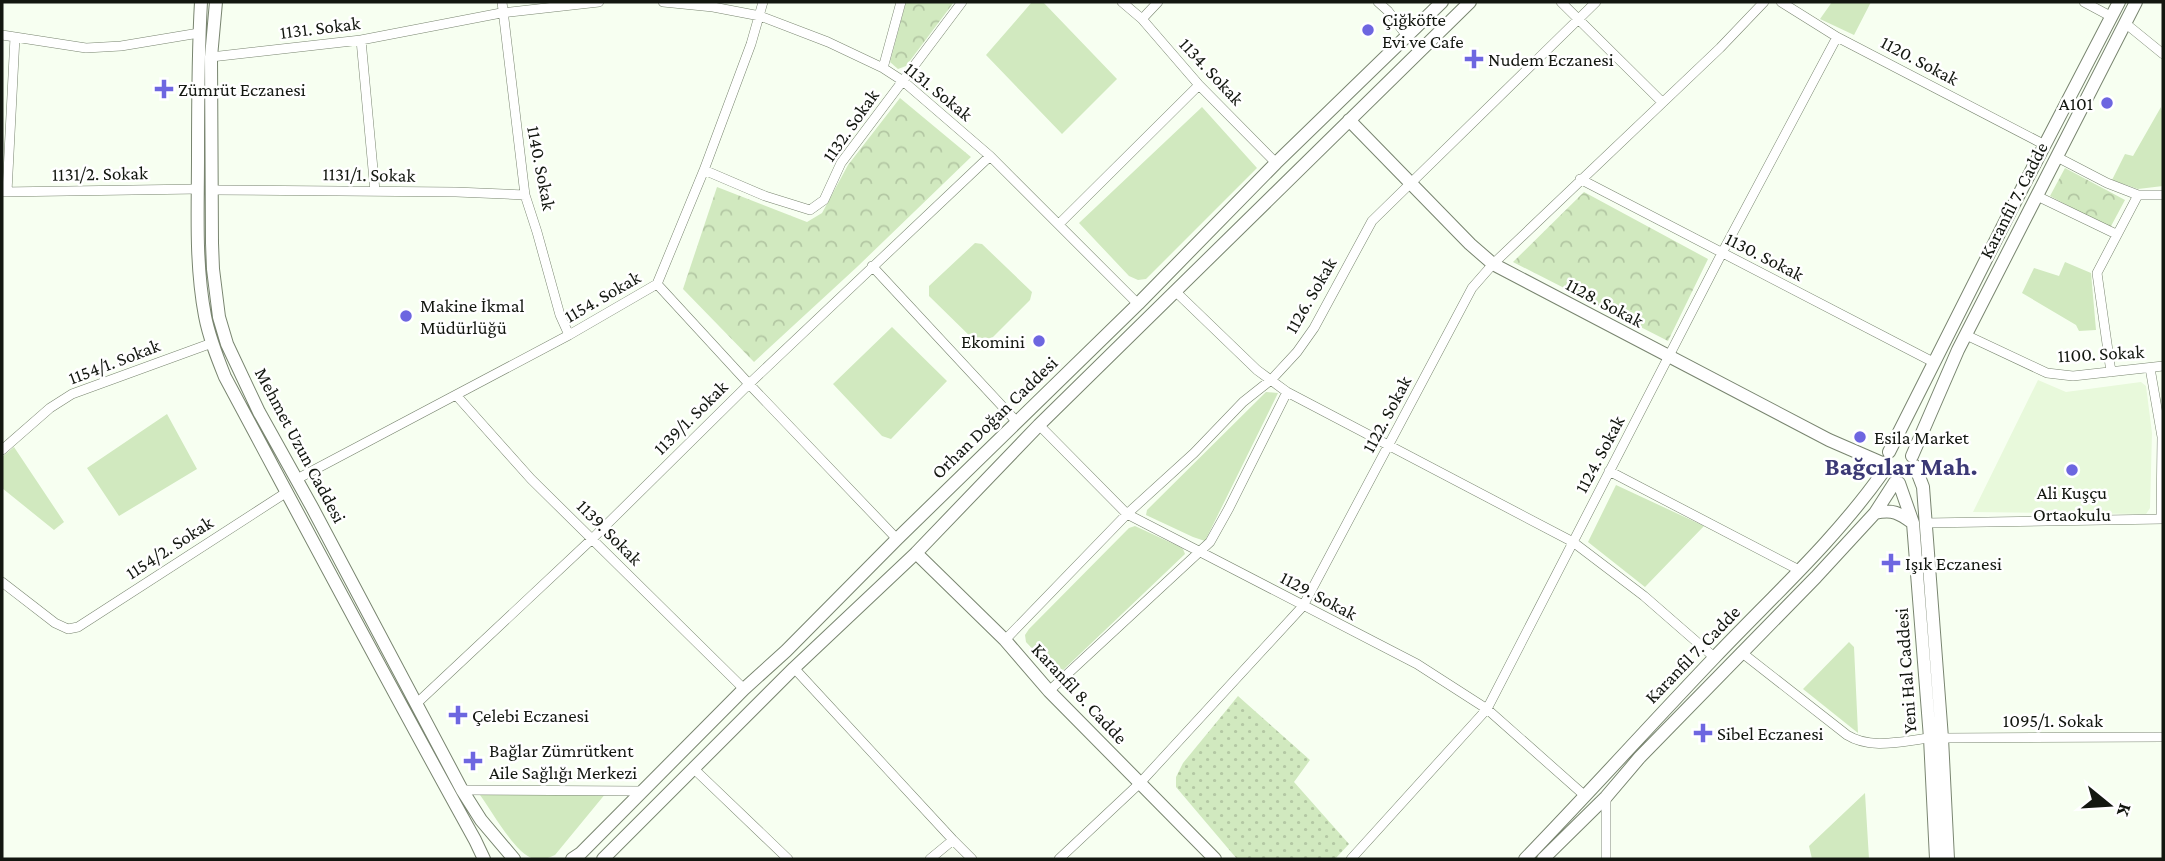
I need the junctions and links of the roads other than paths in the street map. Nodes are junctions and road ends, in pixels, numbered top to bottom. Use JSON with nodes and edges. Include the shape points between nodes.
{"nodes":[{"id":1,"x":201,"y":2,"type":"edge"},
{"id":2,"x":216,"y":2,"type":"edge"},
{"id":3,"x":502,"y":2,"type":"edge"},
{"id":4,"x":599,"y":2,"type":"edge"},
{"id":5,"x":663,"y":2,"type":"edge"},
{"id":6,"x":763,"y":2,"type":"edge"},
{"id":7,"x":901,"y":2,"type":"edge"},
{"id":8,"x":962,"y":2,"type":"edge"},
{"id":9,"x":1122,"y":2,"type":"edge"},
{"id":10,"x":1158,"y":2,"type":"edge"},
{"id":11,"x":1378,"y":2,"type":"edge"},
{"id":12,"x":1442,"y":2,"type":"edge"},
{"id":13,"x":1470,"y":2,"type":"edge"},
{"id":14,"x":1561,"y":2,"type":"edge"},
{"id":15,"x":1596,"y":2,"type":"edge"},
{"id":16,"x":1764,"y":2,"type":"edge"},
{"id":17,"x":1781,"y":2,"type":"edge"},
{"id":18,"x":2084,"y":2,"type":"edge"},
{"id":19,"x":2119,"y":2,"type":"edge"},
{"id":20,"x":2136,"y":2,"type":"edge"},
{"id":21,"x":501,"y":13,"type":"junction"},
{"id":22,"x":760,"y":16,"type":"junction"},
{"id":23,"x":2112,"y":17,"type":"junction"},
{"id":24,"x":1142,"y":19,"type":"junction"},
{"id":25,"x":1578,"y":19,"type":"junction"},
{"id":26,"x":2125,"y":23,"type":"junction"},
{"id":27,"x":199,"y":33,"type":"junction"},
{"id":28,"x":2,"y":35,"type":"edge"},
{"id":29,"x":1407,"y":36,"type":"junction"},
{"id":30,"x":15,"y":37,"type":"junction"},
{"id":31,"x":1837,"y":37,"type":"junction"},
{"id":32,"x":361,"y":40,"type":"junction"},
{"id":33,"x":2163,"y":54,"type":"edge"},
{"id":34,"x":211,"y":57,"type":"junction"},
{"id":35,"x":883,"y":68,"type":"junction"},
{"id":36,"x":903,"y":81,"type":"junction"},
{"id":37,"x":1199,"y":85,"type":"junction"},
{"id":38,"x":1662,"y":102,"type":"junction"},
{"id":39,"x":1349,"y":120,"type":"junction"},
{"id":40,"x":2045,"y":145,"type":"junction"},
{"id":41,"x":990,"y":156,"type":"junction"},
{"id":42,"x":2057,"y":157,"type":"junction"},
{"id":43,"x":1276,"y":163,"type":"junction"},
{"id":44,"x":704,"y":170,"type":"junction"},
{"id":45,"x":1580,"y":179,"type":"junction"},
{"id":46,"x":1411,"y":184,"type":"junction"},
{"id":47,"x":198,"y":189,"type":"junction"},
{"id":48,"x":212,"y":190,"type":"junction"},
{"id":49,"x":375,"y":191,"type":"junction"},
{"id":50,"x":4,"y":192,"type":"edge"},
{"id":51,"x":525,"y":195,"type":"junction"},
{"id":52,"x":2138,"y":195,"type":"junction"},
{"id":53,"x":2163,"y":195,"type":"edge"},
{"id":54,"x":2037,"y":196,"type":"junction"},
{"id":55,"x":1059,"y":224,"type":"junction"},
{"id":56,"x":2116,"y":234,"type":"junction"},
{"id":57,"x":1722,"y":253,"type":"junction"},
{"id":58,"x":1493,"y":264,"type":"junction"},
{"id":59,"x":872,"y":266,"type":"junction"},
{"id":60,"x":657,"y":285,"type":"junction"},
{"id":61,"x":1175,"y":292,"type":"junction"},
{"id":62,"x":1138,"y":304,"type":"junction"},
{"id":63,"x":569,"y":335,"type":"junction"},
{"id":64,"x":1966,"y":335,"type":"junction"},
{"id":65,"x":212,"y":343,"type":"junction"},
{"id":66,"x":1669,"y":358,"type":"junction"},
{"id":67,"x":1935,"y":363,"type":"junction"},
{"id":68,"x":2163,"y":366,"type":"edge"},
{"id":69,"x":2150,"y":368,"type":"junction"},
{"id":70,"x":2111,"y":372,"type":"junction"},
{"id":71,"x":1272,"y":379,"type":"junction"},
{"id":72,"x":748,"y":384,"type":"junction"},
{"id":73,"x":1287,"y":391,"type":"junction"},
{"id":74,"x":456,"y":395,"type":"junction"},
{"id":75,"x":1016,"y":421,"type":"junction"},
{"id":76,"x":1039,"y":425,"type":"junction"},
{"id":77,"x":1388,"y":446,"type":"junction"},
{"id":78,"x":2,"y":450,"type":"edge"},
{"id":79,"x":1914,"y":461,"type":"junction"},
{"id":80,"x":1885,"y":462,"type":"junction"},
{"id":81,"x":1609,"y":471,"type":"junction"},
{"id":82,"x":297,"y":479,"type":"junction"},
{"id":83,"x":1897,"y":482,"type":"junction"},
{"id":84,"x":287,"y":492,"type":"junction"},
{"id":85,"x":1875,"y":513,"type":"junction"},
{"id":86,"x":1127,"y":514,"type":"junction"},
{"id":87,"x":2162,"y":519,"type":"edge"},
{"id":88,"x":1919,"y":523,"type":"junction"},
{"id":89,"x":592,"y":539,"type":"junction"},
{"id":90,"x":897,"y":539,"type":"junction"},
{"id":91,"x":1573,"y":542,"type":"junction"},
{"id":92,"x":916,"y":552,"type":"junction"},
{"id":93,"x":1198,"y":552,"type":"junction"},
{"id":94,"x":1799,"y":570,"type":"junction"},
{"id":95,"x":2,"y":582,"type":"edge"},
{"id":96,"x":1303,"y":606,"type":"junction"},
{"id":97,"x":1004,"y":640,"type":"junction"},
{"id":98,"x":1741,"y":652,"type":"junction"},
{"id":99,"x":1714,"y":657,"type":"junction"},
{"id":100,"x":794,"y":668,"type":"junction"},
{"id":101,"x":744,"y":689,"type":"junction"},
{"id":102,"x":1049,"y":691,"type":"junction"},
{"id":103,"x":416,"y":704,"type":"junction"},
{"id":104,"x":1487,"y":709,"type":"junction"},
{"id":105,"x":2163,"y":737,"type":"edge"},
{"id":106,"x":1936,"y":738,"type":"junction"},
{"id":107,"x":693,"y":768,"type":"junction"},
{"id":108,"x":1140,"y":783,"type":"junction"},
{"id":109,"x":462,"y":790,"type":"junction"},
{"id":110,"x":642,"y":791,"type":"junction"},
{"id":111,"x":1584,"y":795,"type":"junction"},
{"id":112,"x":1606,"y":797,"type":"junction"},
{"id":113,"x":953,"y":840,"type":"junction"},
{"id":114,"x":484,"y":859,"type":"edge"},
{"id":115,"x":514,"y":859,"type":"edge"},
{"id":116,"x":572,"y":859,"type":"edge"},
{"id":117,"x":603,"y":859,"type":"edge"},
{"id":118,"x":788,"y":859,"type":"edge"},
{"id":119,"x":930,"y":859,"type":"edge"},
{"id":120,"x":972,"y":859,"type":"edge"},
{"id":121,"x":1059,"y":859,"type":"edge"},
{"id":122,"x":1215,"y":859,"type":"edge"},
{"id":123,"x":1351,"y":859,"type":"edge"},
{"id":124,"x":1525,"y":859,"type":"edge"},
{"id":125,"x":1543,"y":859,"type":"edge"},
{"id":126,"x":1606,"y":859,"type":"edge"},
{"id":127,"x":1936,"y":859,"type":"edge"},
{"id":128,"x":1948,"y":859,"type":"edge"}],
"edges":[{"from":1,"to":27,"type":"main road"},
{"from":2,"to":34,"type":"main road","name":"Mehmet Uzun Caddesi"},
{"from":3,"to":21,"type":"street","name":"1140. Sokak"},
{"from":4,"to":21,"type":"street","name":"1131. Sokak"},
{"from":5,"to":22,"type":"street","name":"1131. Sokak"},
{"from":6,"to":22,"type":"street","name":"1154. Sokak"},
{"from":7,"to":35,"type":"street"},
{"from":8,"to":36,"type":"street","name":"1132. Sokak"},
{"from":9,"to":24,"type":"street","name":"1134. Sokak"},
{"from":10,"to":24,"type":"street"},
{"from":11,"to":29,"type":"street"},
{"from":12,"to":29,"type":"main road","name":"Orhan Doğan Caddesi"},
{"from":13,"to":39,"type":"main road"},
{"from":14,"to":25,"type":"street"},
{"from":15,"to":25,"type":"street","name":"1126. Sokak"},
{"from":16,"to":38,"type":"street","name":"1122. Sokak"},
{"from":17,"to":31,"type":"street","name":"1120. Sokak"},
{"from":18,"to":23,"type":"street"},
{"from":19,"to":23,"type":"main road","name":"Karanfil 7. Cadde"},
{"from":20,"to":26,"type":"main road","name":"Karanfil 7. Cadde"},
{"from":21,"to":32,"type":"street","name":"1131. Sokak"},
{"from":21,"to":51,"type":"street","name":"1140. Sokak"},
{"from":22,"to":35,"type":"street","name":"1131. Sokak"},
{"from":22,"to":44,"type":"street","name":"1154. Sokak"},
{"from":23,"to":40,"type":"main road","name":"Karanfil 7. Cadde"},
{"from":24,"to":37,"type":"street","name":"1134. Sokak"},
{"from":25,"to":38,"type":"street"},
{"from":25,"to":46,"type":"street","name":"1126. Sokak"},
{"from":26,"to":33,"type":"street"},
{"from":26,"to":42,"type":"main road","name":"Karanfil 7. Cadde"},
{"from":27,"to":30,"type":"street","via":[[86,48]]},
{"from":27,"to":47,"type":"main road"},
{"from":28,"to":30,"type":"street"},
{"from":29,"to":43,"type":"main road","name":"Orhan Doğan Caddesi"},
{"from":30,"to":50,"type":"street"},
{"from":31,"to":40,"type":"street","name":"1120. Sokak"},
{"from":31,"to":57,"type":"street","name":"1124. Sokak"},
{"from":32,"to":34,"type":"street","name":"1131. Sokak"},
{"from":32,"to":49,"type":"street"},
{"from":34,"to":48,"type":"main road","name":"Mehmet Uzun Caddesi"},
{"from":35,"to":36,"type":"street","name":"1131. Sokak"},
{"from":36,"to":41,"type":"street","name":"1131. Sokak"},
{"from":36,"to":44,"type":"street","name":"1132. Sokak","via":[[841,163],[824,200],[810,210]]},
{"from":37,"to":43,"type":"street","name":"1134. Sokak"},
{"from":37,"to":55,"type":"street"},
{"from":38,"to":45,"type":"street","name":"1122. Sokak"},
{"from":39,"to":46,"type":"main road","name":"1128. Sokak"},
{"from":39,"to":61,"type":"main road"},
{"from":40,"to":67,"type":"main road","name":"Karanfil 7. Cadde"},
{"from":41,"to":55,"type":"street","name":"1131. Sokak"},
{"from":41,"to":59,"type":"street","name":"1139/1. Sokak"},
{"from":42,"to":52,"type":"street"},
{"from":42,"to":54,"type":"main road","name":"Karanfil 7. Cadde"},
{"from":43,"to":62,"type":"main road","name":"Orhan Doğan Caddesi"},
{"from":44,"to":60,"type":"street","name":"1154. Sokak"},
{"from":45,"to":57,"type":"street","name":"1130. Sokak"},
{"from":45,"to":58,"type":"street","name":"1122. Sokak"},
{"from":46,"to":58,"type":"main road","name":"1128. Sokak"},
{"from":46,"to":71,"type":"street","name":"1126. Sokak","via":[[1372,221],[1314,328]]},
{"from":47,"to":50,"type":"street","name":"1131/2. Sokak"},
{"from":47,"to":65,"type":"main road","via":[[199,281]]},
{"from":48,"to":49,"type":"street","name":"1131/1. Sokak"},
{"from":48,"to":82,"type":"main road","name":"Mehmet Uzun Caddesi","via":[[219,317],[227,344]]},
{"from":49,"to":51,"type":"street","name":"1131/1. Sokak"},
{"from":51,"to":63,"type":"street","name":"1140. Sokak","via":[[559,315]]},
{"from":52,"to":53,"type":"street"},
{"from":52,"to":56,"type":"street"},
{"from":54,"to":56,"type":"street"},
{"from":54,"to":64,"type":"main road","name":"Karanfil 7. Cadde"},
{"from":55,"to":62,"type":"street","name":"1131. Sokak"},
{"from":56,"to":70,"type":"street","via":[[2097,273]]},
{"from":57,"to":66,"type":"street","name":"1124. Sokak"},
{"from":57,"to":67,"type":"street","name":"1130. Sokak"},
{"from":58,"to":66,"type":"main road","name":"1128. Sokak"},
{"from":58,"to":77,"type":"street","name":"1122. Sokak","via":[[1472,288]]},
{"from":59,"to":72,"type":"street","name":"1139/1. Sokak"},
{"from":59,"to":75,"type":"street"},
{"from":60,"to":63,"type":"street","name":"1154. Sokak"},
{"from":60,"to":72,"type":"street"},
{"from":61,"to":71,"type":"street"},
{"from":61,"to":76,"type":"main road"},
{"from":62,"to":75,"type":"main road","name":"Orhan Doğan Caddesi"},
{"from":63,"to":74,"type":"street","name":"1154. Sokak"},
{"from":64,"to":70,"type":"street","name":"1100. Sokak","via":[[2047,373]]},
{"from":64,"to":79,"type":"main road","name":"Karanfil 7. Cadde","via":[[1922,429]]},
{"from":65,"to":78,"type":"street","name":"1154/1. Sokak","via":[[72,394]]},
{"from":65,"to":84,"type":"main road","via":[[225,377]]},
{"from":66,"to":80,"type":"main road","name":"1128. Sokak","via":[[1829,440]]},
{"from":66,"to":81,"type":"street","name":"1124. Sokak"},
{"from":67,"to":80,"type":"main road","name":"Karanfil 7. Cadde"},
{"from":68,"to":69,"type":"street","name":"1100. Sokak"},
{"from":69,"to":70,"type":"street","name":"1100. Sokak"},
{"from":69,"to":87,"type":"street","via":[[2162,438]]},
{"from":71,"to":73,"type":"street"},
{"from":71,"to":86,"type":"street","name":"1126. Sokak"},
{"from":72,"to":89,"type":"street","name":"1139/1. Sokak"},
{"from":72,"to":90,"type":"street"},
{"from":73,"to":77,"type":"street"},
{"from":73,"to":93,"type":"street","via":[[1229,508],[1210,542]]},
{"from":74,"to":82,"type":"street","name":"1154. Sokak"},
{"from":74,"to":89,"type":"street","name":"1139. Sokak"},
{"from":75,"to":90,"type":"main road","name":"Orhan Doğan Caddesi"},
{"from":76,"to":86,"type":"street","name":"1129. Sokak"},
{"from":76,"to":92,"type":"main road"},
{"from":77,"to":91,"type":"street"},
{"from":77,"to":96,"type":"street","name":"1122. Sokak"},
{"from":79,"to":80,"type":"main road","via":[[1903,450]]},
{"from":79,"to":83,"type":"main road","via":[[1912,477]]},
{"from":79,"to":88,"type":"main road","via":[[1923,487]]},
{"from":80,"to":83,"type":"main road","via":[[1887,478]]},
{"from":80,"to":94,"type":"main road","name":"Karanfil 7. Cadde","via":[[1860,503]]},
{"from":81,"to":91,"type":"street","name":"1124. Sokak"},
{"from":81,"to":94,"type":"street"},
{"from":82,"to":103,"type":"main road","name":"Mehmet Uzun Caddesi"},
{"from":83,"to":85,"type":"main road","name":"Karanfil 7. Cadde"},
{"from":83,"to":88,"type":"main road","name":"Yeni Hal Caddesi"},
{"from":84,"to":95,"type":"street","name":"1154/2. Sokak","via":[[78,627],[68,629],[55,623]]},
{"from":84,"to":114,"type":"main road"},
{"from":85,"to":88,"type":"main road","via":[[1898,513]]},
{"from":85,"to":98,"type":"main road","name":"Karanfil 7. Cadde"},
{"from":86,"to":93,"type":"street","name":"1129. Sokak"},
{"from":86,"to":97,"type":"street","name":"1126. Sokak"},
{"from":87,"to":88,"type":"street"},
{"from":88,"to":106,"type":"main road","name":"Yeni Hal Caddesi"},
{"from":89,"to":101,"type":"street","name":"1139. Sokak"},
{"from":89,"to":103,"type":"street","name":"1139/1. Sokak"},
{"from":90,"to":101,"type":"main road","name":"Orhan Doğan Caddesi"},
{"from":91,"to":99,"type":"street"},
{"from":91,"to":104,"type":"street","name":"1124. Sokak"},
{"from":92,"to":97,"type":"main road","name":"Karanfil 8. Cadde"},
{"from":92,"to":100,"type":"main road"},
{"from":93,"to":96,"type":"street","name":"1129. Sokak"},
{"from":93,"to":102,"type":"street"},
{"from":94,"to":99,"type":"main road","name":"Karanfil 7. Cadde"},
{"from":96,"to":104,"type":"street","name":"1129. Sokak","via":[[1417,664]]},
{"from":96,"to":108,"type":"street","name":"1122. Sokak"},
{"from":97,"to":102,"type":"main road","name":"Karanfil 8. Cadde"},
{"from":98,"to":106,"type":"street","name":"1095/1. Sokak","via":[[1858,742]]},
{"from":98,"to":112,"type":"main road","name":"Karanfil 7. Cadde"},
{"from":99,"to":111,"type":"main road","name":"Karanfil 7. Cadde"},
{"from":100,"to":107,"type":"main road"},
{"from":100,"to":113,"type":"street"},
{"from":101,"to":110,"type":"main road","name":"Orhan Doğan Caddesi"},
{"from":102,"to":108,"type":"main road","name":"Karanfil 8. Cadde"},
{"from":103,"to":109,"type":"main road","name":"Mehmet Uzun Caddesi"},
{"from":104,"to":111,"type":"street","name":"1129. Sokak"},
{"from":104,"to":123,"type":"street","name":"1124. Sokak"},
{"from":105,"to":106,"type":"street","name":"1095/1. Sokak"},
{"from":106,"to":127,"type":"main road","name":"Yeni Hal Caddesi"},
{"from":106,"to":128,"type":"main road"},
{"from":107,"to":117,"type":"main road"},
{"from":107,"to":118,"type":"street"},
{"from":108,"to":121,"type":"street","name":"1122. Sokak"},
{"from":108,"to":122,"type":"main road","name":"Karanfil 8. Cadde"},
{"from":109,"to":110,"type":"street"},
{"from":109,"to":115,"type":"main road","name":"Mehmet Uzun Caddesi"},
{"from":110,"to":116,"type":"main road","name":"Orhan Doğan Caddesi"},
{"from":111,"to":124,"type":"main road","name":"Karanfil 7. Cadde"},
{"from":112,"to":125,"type":"main road","name":"Karanfil 7. Cadde"},
{"from":112,"to":126,"type":"street"},
{"from":113,"to":119,"type":"street"},
{"from":113,"to":120,"type":"street"}]}
